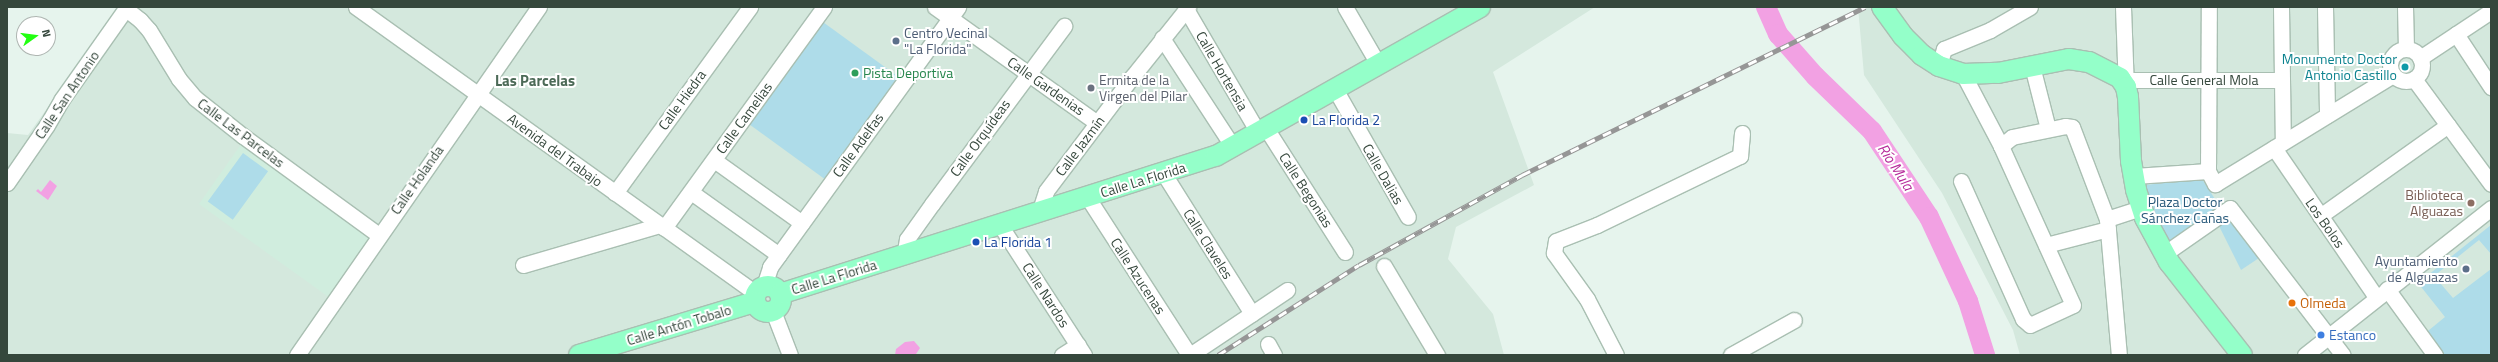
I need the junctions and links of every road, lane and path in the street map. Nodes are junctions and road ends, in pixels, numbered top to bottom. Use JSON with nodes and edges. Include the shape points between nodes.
{"nodes":[{"id":1,"x":356,"y":7,"type":"edge"},
{"id":2,"x":540,"y":7,"type":"edge"},
{"id":3,"x":750,"y":7,"type":"edge"},
{"id":4,"x":824,"y":7,"type":"edge"},
{"id":5,"x":936,"y":7,"type":"edge"},
{"id":6,"x":1345,"y":7,"type":"edge"},
{"id":7,"x":1480,"y":7,"type":"edge"},
{"id":8,"x":1882,"y":7,"type":"edge"},
{"id":9,"x":2030,"y":7,"type":"edge"},
{"id":10,"x":2123,"y":7,"type":"edge"},
{"id":11,"x":2209,"y":7,"type":"edge"},
{"id":12,"x":2281,"y":7,"type":"edge"},
{"id":13,"x":2326,"y":7,"type":"edge"},
{"id":14,"x":2405,"y":7,"type":"edge"},
{"id":15,"x":126,"y":8,"type":"edge"},
{"id":16,"x":1187,"y":8,"type":"edge"},
{"id":17,"x":2491,"y":11,"type":"edge"},
{"id":18,"x":954,"y":12,"type":"edge"},
{"id":19,"x":1064,"y":26,"type":"dead end"},
{"id":20,"x":2456,"y":34,"type":"junction"},
{"id":21,"x":1162,"y":38,"type":"junction"},
{"id":22,"x":2406,"y":49,"type":"junction"},
{"id":23,"x":2420,"y":58,"type":"junction"},
{"id":24,"x":1378,"y":64,"type":"junction"},
{"id":25,"x":1940,"y":66,"type":"junction"},
{"id":26,"x":2032,"y":66,"type":"junction"},
{"id":27,"x":1027,"y":74,"type":"junction"},
{"id":28,"x":1963,"y":74,"type":"junction"},
{"id":29,"x":2393,"y":75,"type":"junction"},
{"id":30,"x":2210,"y":79,"type":"junction"},
{"id":31,"x":2414,"y":79,"type":"junction"},
{"id":32,"x":2282,"y":80,"type":"junction"},
{"id":33,"x":2489,"y":81,"type":"edge"},
{"id":34,"x":2126,"y":84,"type":"junction"},
{"id":35,"x":1335,"y":88,"type":"junction"},
{"id":36,"x":478,"y":94,"type":"junction"},
{"id":37,"x":2327,"y":115,"type":"junction"},
{"id":38,"x":1098,"y":123,"type":"junction"},
{"id":39,"x":2448,"y":125,"type":"junction"},
{"id":40,"x":1262,"y":130,"type":"junction"},
{"id":41,"x":2048,"y":130,"type":"junction"},
{"id":42,"x":1742,"y":133,"type":"dead end"},
{"id":43,"x":2278,"y":145,"type":"junction"},
{"id":44,"x":2001,"y":146,"type":"junction"},
{"id":45,"x":1232,"y":147,"type":"junction"},
{"id":46,"x":714,"y":160,"type":"junction"},
{"id":47,"x":2208,"y":171,"type":"junction"},
{"id":48,"x":1164,"y":174,"type":"junction"},
{"id":49,"x":2134,"y":176,"type":"junction"},
{"id":50,"x":1961,"y":181,"type":"dead end"},
{"id":51,"x":7,"y":183,"type":"edge"},
{"id":52,"x":2491,"y":184,"type":"edge"},
{"id":53,"x":691,"y":192,"type":"junction"},
{"id":54,"x":615,"y":193,"type":"junction"},
{"id":55,"x":1088,"y":198,"type":"junction"},
{"id":56,"x":2141,"y":208,"type":"junction"},
{"id":57,"x":2491,"y":208,"type":"edge"},
{"id":58,"x":1039,"y":213,"type":"junction"},
{"id":59,"x":2320,"y":216,"type":"junction"},
{"id":60,"x":1408,"y":217,"type":"dead end"},
{"id":61,"x":802,"y":223,"type":"junction"},
{"id":62,"x":2107,"y":224,"type":"junction"},
{"id":63,"x":1000,"y":225,"type":"junction"},
{"id":64,"x":662,"y":227,"type":"junction"},
{"id":65,"x":379,"y":235,"type":"junction"},
{"id":66,"x":2046,"y":245,"type":"junction"},
{"id":67,"x":1345,"y":252,"type":"dead end"},
{"id":68,"x":2164,"y":254,"type":"junction"},
{"id":69,"x":779,"y":255,"type":"junction"},
{"id":70,"x":904,"y":256,"type":"junction"},
{"id":71,"x":523,"y":265,"type":"dead end"},
{"id":72,"x":1384,"y":266,"type":"dead end"},
{"id":73,"x":1287,"y":290,"type":"dead end"},
{"id":74,"x":2382,"y":293,"type":"junction"},
{"id":75,"x":765,"y":297,"type":"junction"},
{"id":76,"x":1252,"y":314,"type":"junction"},
{"id":77,"x":1794,"y":320,"type":"dead end"},
{"id":78,"x":781,"y":334,"type":"junction"},
{"id":79,"x":2328,"y":336,"type":"junction"},
{"id":80,"x":1081,"y":350,"type":"edge"},
{"id":81,"x":297,"y":355,"type":"edge"},
{"id":82,"x":580,"y":355,"type":"edge"},
{"id":83,"x":790,"y":355,"type":"edge"},
{"id":84,"x":798,"y":355,"type":"edge"},
{"id":85,"x":1062,"y":355,"type":"edge"},
{"id":86,"x":1190,"y":355,"type":"edge"},
{"id":87,"x":1437,"y":355,"type":"edge"},
{"id":88,"x":1616,"y":355,"type":"edge"},
{"id":89,"x":1731,"y":355,"type":"edge"},
{"id":90,"x":2119,"y":355,"type":"edge"},
{"id":91,"x":2242,"y":355,"type":"edge"},
{"id":92,"x":2305,"y":355,"type":"edge"},
{"id":93,"x":2342,"y":355,"type":"edge"},
{"id":94,"x":2435,"y":355,"type":"edge"}],
"edges":[{"from":1,"to":36,"type":"street","name":"Avenida del Trabajo"},
{"from":2,"to":36,"type":"street","name":"Calle Holanda"},
{"from":3,"to":54,"type":"street","name":"Calle Hiedra"},
{"from":4,"to":46,"type":"street","name":"Calle Camelias"},
{"from":5,"to":18,"type":"street","name":"Calle Gardenias"},
{"from":6,"to":24,"type":"street"},
{"from":7,"to":24,"type":"main road","name":"Calle La Florida"},
{"from":8,"to":25,"type":"main road","via":[[1913,47]]},
{"from":9,"to":25,"type":"street","via":[[1990,30],[1944,49]]},
{"from":10,"to":34,"type":"street"},
{"from":11,"to":30,"type":"street"},
{"from":12,"to":32,"type":"street"},
{"from":13,"to":37,"type":"street"},
{"from":14,"to":22,"type":"street"},
{"from":15,"to":51,"type":"street","name":"Calle San Antonio"},
{"from":15,"to":65,"type":"street","name":"Calle Las Parcelas","via":[[149,30],[178,79],[195,98],[237,132]]},
{"from":16,"to":21,"type":"street","name":"Calle Jazmín"},
{"from":16,"to":40,"type":"street","name":"Calle Hortensia"},
{"from":17,"to":20,"type":"street"},
{"from":18,"to":27,"type":"street","name":"Calle Gardenias"},
{"from":18,"to":61,"type":"street","name":"Calle Adelfas"},
{"from":19,"to":27,"type":"street","name":"Calle Orquídeas"},
{"from":20,"to":23,"type":"street"},
{"from":20,"to":33,"type":"street"},
{"from":21,"to":38,"type":"street","name":"Calle Jazmín"},
{"from":21,"to":45,"type":"street"},
{"from":22,"to":23,"type":"street"},
{"from":22,"to":29,"type":"street","via":[[2397,52],[2391,60]]},
{"from":23,"to":31,"type":"street","via":[[2420,72]]},
{"from":24,"to":35,"type":"main road","name":"Calle La Florida"},
{"from":25,"to":28,"type":"main road"},
{"from":26,"to":28,"type":"main road","via":[[1998,73]]},
{"from":26,"to":34,"type":"main road","via":[[2069,60],[2089,62],[2111,72]]},
{"from":26,"to":41,"type":"street"},
{"from":27,"to":38,"type":"street","name":"Calle Gardenias"},
{"from":27,"to":70,"type":"street","name":"Calle Orquídeas","via":[[912,234]]},
{"from":28,"to":44,"type":"street"},
{"from":29,"to":31,"type":"street","via":[[2400,80]]},
{"from":29,"to":37,"type":"street"},
{"from":30,"to":32,"type":"street","name":"Calle General Mola"},
{"from":30,"to":34,"type":"street","name":"Calle General Mola"},
{"from":30,"to":47,"type":"street"},
{"from":31,"to":39,"type":"street"},
{"from":32,"to":43,"type":"street"},
{"from":34,"to":49,"type":"main road"},
{"from":35,"to":40,"type":"main road","name":"Calle La Florida"},
{"from":35,"to":60,"type":"street","name":"Calle Dalias"},
{"from":36,"to":54,"type":"street","name":"Avenida del Trabajo"},
{"from":36,"to":65,"type":"street","name":"Calle Holanda"},
{"from":37,"to":43,"type":"street"},
{"from":38,"to":58,"type":"street","name":"Calle Jazmín","via":[[1046,191]]},
{"from":39,"to":52,"type":"street"},
{"from":39,"to":59,"type":"street"},
{"from":40,"to":45,"type":"main road","name":"Calle La Florida"},
{"from":40,"to":67,"type":"street","name":"Calle Begonias"},
{"from":41,"to":44,"type":"street","via":[[2012,137]]},
{"from":41,"to":62,"type":"street","via":[[2065,126],[2072,128]]},
{"from":42,"to":88,"type":"street","via":[[1740,156],[1604,222],[1556,241],[1554,253],[1587,299]]},
{"from":43,"to":47,"type":"street","via":[[2215,184]]},
{"from":43,"to":59,"type":"street","name":"Los Bolos"},
{"from":44,"to":66,"type":"street"},
{"from":45,"to":48,"type":"main road","name":"Calle La Florida","via":[[1216,156]]},
{"from":46,"to":53,"type":"street","name":"Calle Camelias"},
{"from":46,"to":61,"type":"street"},
{"from":47,"to":49,"type":"street"},
{"from":48,"to":55,"type":"main road","name":"Calle La Florida"},
{"from":48,"to":76,"type":"street","name":"Calle Claveles"},
{"from":49,"to":56,"type":"main road"},
{"from":50,"to":66,"type":"street","via":[[2023,319],[2030,324],[2073,305]]},
{"from":53,"to":64,"type":"street","name":"Calle Camelias"},
{"from":53,"to":69,"type":"street"},
{"from":54,"to":64,"type":"street","name":"Avenida del Trabajo"},
{"from":55,"to":58,"type":"main road","name":"Calle La Florida"},
{"from":55,"to":86,"type":"street","name":"Calle Azucenas"},
{"from":56,"to":62,"type":"street"},
{"from":56,"to":68,"type":"main road"},
{"from":57,"to":74,"type":"street"},
{"from":58,"to":63,"type":"main road","name":"Calle La Florida"},
{"from":59,"to":74,"type":"street","name":"Los Bolos"},
{"from":61,"to":69,"type":"street","name":"Calle Adelfas"},
{"from":62,"to":66,"type":"street"},
{"from":62,"to":90,"type":"street"},
{"from":63,"to":70,"type":"main road","name":"Calle La Florida"},
{"from":63,"to":80,"type":"street","name":"Calle Nardos"},
{"from":64,"to":71,"type":"street"},
{"from":64,"to":75,"type":"street","name":"Avenida del Trabajo"},
{"from":65,"to":81,"type":"street","name":"Calle Holanda"},
{"from":68,"to":79,"type":"street","via":[[2230,208]]},
{"from":68,"to":91,"type":"main road"},
{"from":69,"to":75,"type":"street","name":"Calle Adelfas","via":[[766,275]]},
{"from":70,"to":75,"type":"main road","name":"Calle La Florida"},
{"from":72,"to":87,"type":"street"},
{"from":73,"to":76,"type":"street"},
{"from":74,"to":79,"type":"street"},
{"from":74,"to":94,"type":"street","name":"Los Bolos"},
{"from":75,"to":78,"type":"street"},
{"from":75,"to":82,"type":"main road","name":"Calle Antón Tobalo"},
{"from":76,"to":86,"type":"street"},
{"from":77,"to":89,"type":"street"},
{"from":78,"to":83,"type":"street"},
{"from":78,"to":84,"type":"street"},
{"from":79,"to":92,"type":"street"},
{"from":79,"to":93,"type":"street"},
{"from":80,"to":85,"type":"street","name":"Calle Nardos"}]}
